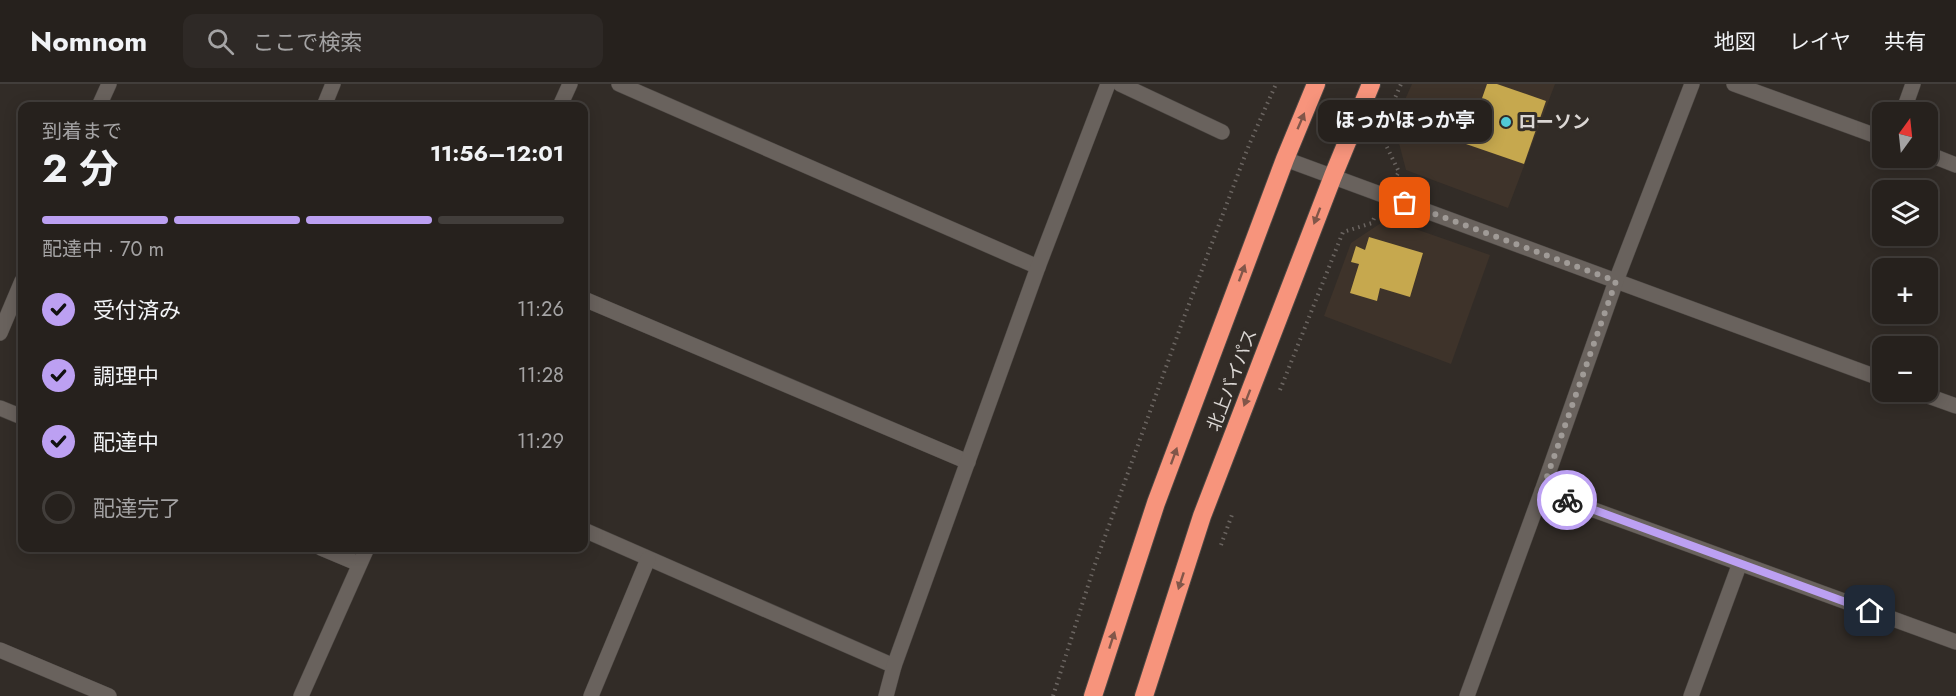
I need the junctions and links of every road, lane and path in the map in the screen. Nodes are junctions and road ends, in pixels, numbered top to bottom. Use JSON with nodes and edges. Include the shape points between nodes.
{"nodes":[{"id":1,"x":108,"y":84,"type":"edge"},
{"id":2,"x":333,"y":84,"type":"edge"},
{"id":3,"x":570,"y":84,"type":"edge"},
{"id":4,"x":619,"y":84,"type":"edge"},
{"id":5,"x":1108,"y":84,"type":"edge"},
{"id":6,"x":1120,"y":84,"type":"edge"},
{"id":7,"x":1276,"y":84,"type":"edge"},
{"id":8,"x":1316,"y":84,"type":"edge"},
{"id":9,"x":1371,"y":84,"type":"edge"},
{"id":10,"x":1401,"y":84,"type":"edge"},
{"id":11,"x":1692,"y":84,"type":"edge"},
{"id":12,"x":1734,"y":84,"type":"edge"},
{"id":13,"x":1913,"y":84,"type":"edge"},
{"id":14,"x":101,"y":102,"type":"edge"},
{"id":15,"x":326,"y":102,"type":"edge"},
{"id":16,"x":562,"y":102,"type":"edge"},
{"id":17,"x":1907,"y":102,"type":"edge"},
{"id":18,"x":1222,"y":132,"type":"dead end"},
{"id":19,"x":1872,"y":134,"type":"edge"},
{"id":20,"x":1938,"y":158,"type":"edge"},
{"id":21,"x":1285,"y":159,"type":"junction"},
{"id":22,"x":1956,"y":165,"type":"edge"},
{"id":23,"x":1332,"y":176,"type":"junction"},
{"id":24,"x":1384,"y":195,"type":"junction"},
{"id":25,"x":1038,"y":267,"type":"junction"},
{"id":26,"x":1616,"y":281,"type":"junction"},
{"id":27,"x":18,"y":290,"type":"edge"},
{"id":28,"x":588,"y":301,"type":"edge"},
{"id":29,"x":0,"y":333,"type":"edge"},
{"id":30,"x":1872,"y":375,"type":"edge"},
{"id":31,"x":1276,"y":400,"type":"dead end"},
{"id":32,"x":1938,"y":400,"type":"edge"},
{"id":33,"x":1956,"y":406,"type":"edge"},
{"id":34,"x":0,"y":408,"type":"edge"},
{"id":35,"x":18,"y":415,"type":"edge"},
{"id":36,"x":968,"y":462,"type":"junction"},
{"id":37,"x":1542,"y":491,"type":"junction"},
{"id":38,"x":1234,"y":507,"type":"dead end"},
{"id":39,"x":588,"y":532,"type":"edge"},
{"id":40,"x":1219,"y":550,"type":"dead end"},
{"id":41,"x":330,"y":552,"type":"edge"},
{"id":42,"x":365,"y":552,"type":"edge"},
{"id":43,"x":648,"y":559,"type":"junction"},
{"id":44,"x":1740,"y":563,"type":"junction"},
{"id":45,"x":359,"y":564,"type":"junction"},
{"id":46,"x":1956,"y":642,"type":"edge"},
{"id":47,"x":0,"y":650,"type":"edge"},
{"id":48,"x":894,"y":666,"type":"junction"},
{"id":49,"x":109,"y":696,"type":"edge"},
{"id":50,"x":302,"y":696,"type":"edge"},
{"id":51,"x":591,"y":696,"type":"edge"},
{"id":52,"x":886,"y":696,"type":"edge"},
{"id":53,"x":1053,"y":696,"type":"edge"},
{"id":54,"x":1094,"y":696,"type":"edge"},
{"id":55,"x":1144,"y":696,"type":"edge"},
{"id":56,"x":1467,"y":696,"type":"edge"},
{"id":57,"x":1691,"y":696,"type":"edge"}],
"edges":[{"from":1,"to":14,"type":"street"},
{"from":2,"to":15,"type":"street"},
{"from":3,"to":16,"type":"street"},
{"from":4,"to":25,"type":"street"},
{"from":5,"to":25,"type":"street"},
{"from":6,"to":18,"type":"street"},
{"from":7,"to":53,"type":"path","via":[[1183,320],[1094,567]]},
{"from":21,"to":8,"type":"highway","name":"北上バイパス","one_way":true},
{"from":9,"to":23,"type":"highway","name":"北上バイパス"},
{"from":10,"to":24,"type":"path","via":[[1388,114],[1384,141],[1399,172]]},
{"from":11,"to":26,"type":"street"},
{"from":12,"to":19,"type":"street"},
{"from":13,"to":17,"type":"street"},
{"from":20,"to":22,"type":"street"},
{"from":21,"to":23,"type":"street"},
{"from":54,"to":21,"type":"highway","name":"北上バイパス","one_way":true,"via":[[1156,504]]},
{"from":23,"to":24,"type":"street"},
{"from":23,"to":55,"type":"highway","name":"北上バイパス","one_way":true,"via":[[1202,516]]},
{"from":24,"to":26,"type":"street"},
{"from":24,"to":31,"type":"path","via":[[1372,223],[1343,232]]},
{"from":25,"to":36,"type":"street"},
{"from":26,"to":30,"type":"street"},
{"from":26,"to":37,"type":"street"},
{"from":27,"to":29,"type":"street"},
{"from":28,"to":36,"type":"street"},
{"from":32,"to":33,"type":"street"},
{"from":34,"to":35,"type":"street"},
{"from":36,"to":48,"type":"street"},
{"from":37,"to":44,"type":"street"},
{"from":37,"to":56,"type":"street"},
{"from":38,"to":40,"type":"path"},
{"from":39,"to":43,"type":"street"},
{"from":41,"to":45,"type":"street"},
{"from":42,"to":45,"type":"street"},
{"from":43,"to":48,"type":"street"},
{"from":43,"to":51,"type":"street"},
{"from":44,"to":46,"type":"street"},
{"from":44,"to":57,"type":"street"},
{"from":45,"to":50,"type":"street"},
{"from":47,"to":49,"type":"street"},
{"from":48,"to":52,"type":"street"}]}
